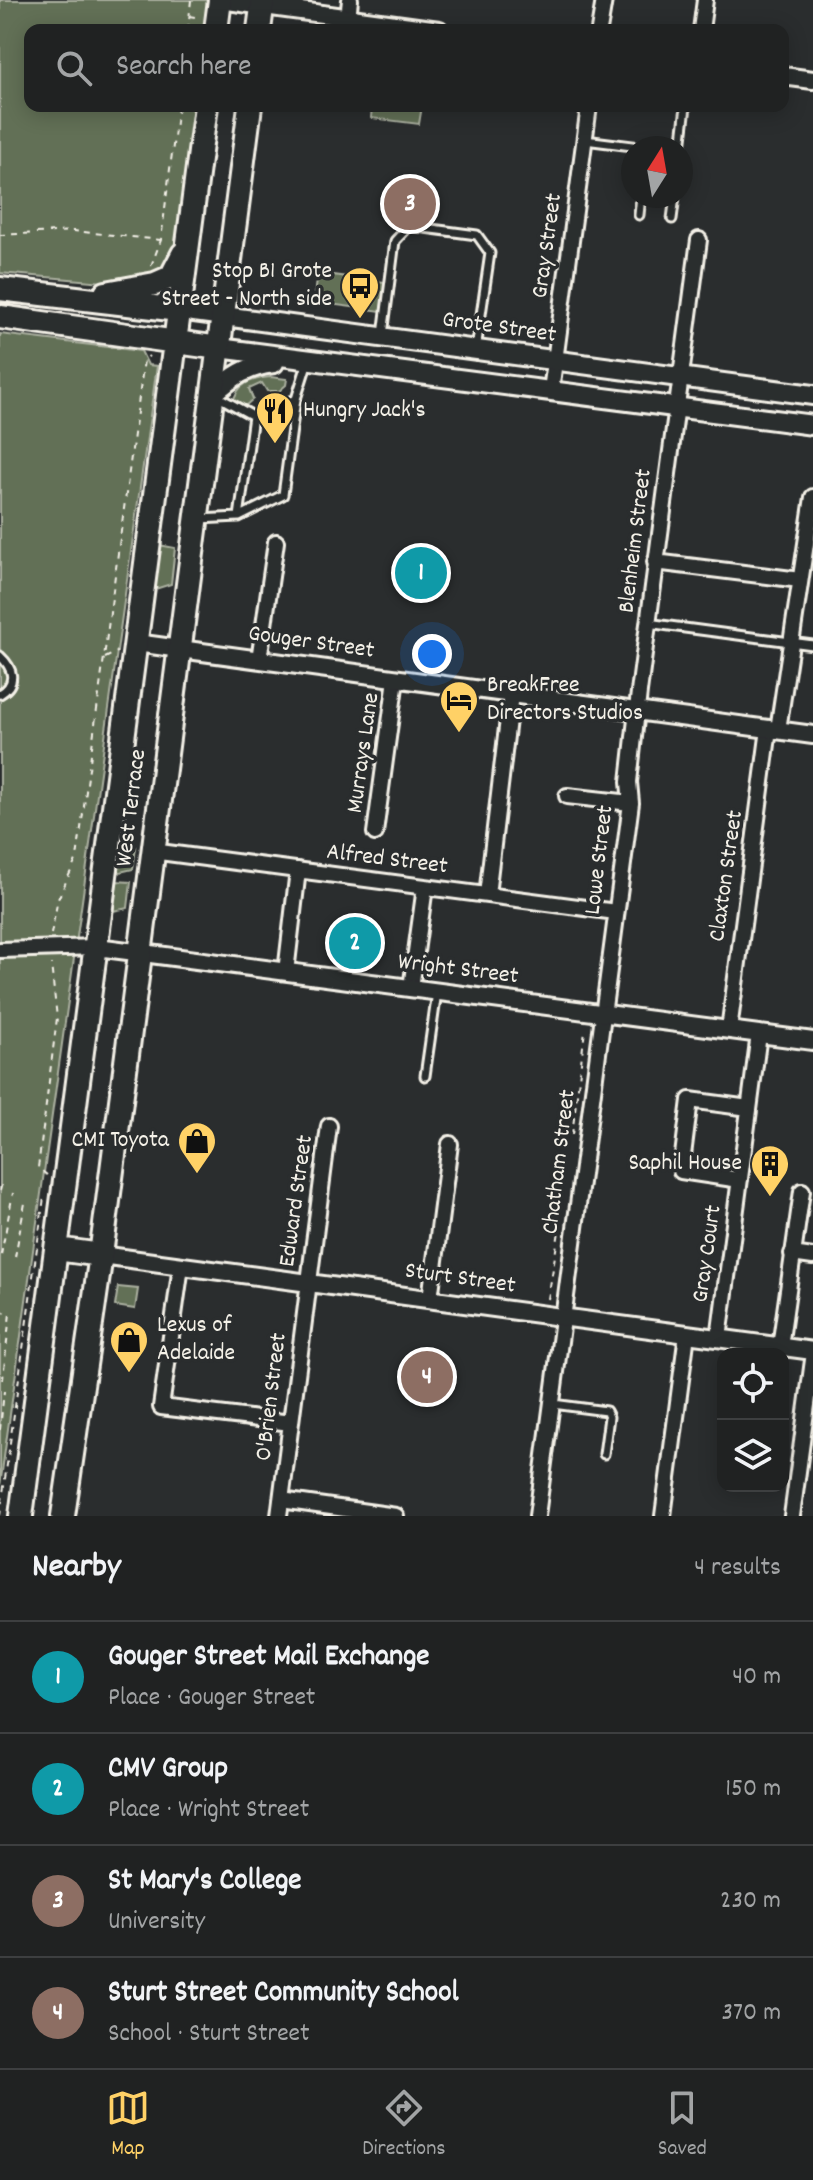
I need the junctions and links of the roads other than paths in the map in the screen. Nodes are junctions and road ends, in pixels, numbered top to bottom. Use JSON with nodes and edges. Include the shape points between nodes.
{"nodes":[{"id":1,"x":220,"y":0,"type":"edge"},
{"id":2,"x":350,"y":0,"type":"edge"},
{"id":3,"x":604,"y":0,"type":"edge"},
{"id":4,"x":705,"y":0,"type":"edge"},
{"id":5,"x":263,"y":3,"type":"edge"},
{"id":6,"x":348,"y":18,"type":"junction"},
{"id":7,"x":217,"y":24,"type":"edge"},
{"id":8,"x":260,"y":24,"type":"edge"},
{"id":9,"x":394,"y":24,"type":"edge"},
{"id":10,"x":600,"y":24,"type":"edge"},
{"id":11,"x":702,"y":24,"type":"edge"},
{"id":12,"x":789,"y":77,"type":"edge"},
{"id":13,"x":813,"y":80,"type":"edge"},
{"id":14,"x":205,"y":112,"type":"edge"},
{"id":15,"x":249,"y":112,"type":"edge"},
{"id":16,"x":588,"y":112,"type":"edge"},
{"id":17,"x":685,"y":112,"type":"edge"},
{"id":18,"x":682,"y":136,"type":"edge"},
{"id":19,"x":585,"y":140,"type":"junction"},
{"id":20,"x":621,"y":145,"type":"edge"},
{"id":21,"x":640,"y":208,"type":"edge"},
{"id":22,"x":673,"y":208,"type":"edge"},
{"id":23,"x":639,"y":215,"type":"dead end"},
{"id":24,"x":672,"y":219,"type":"dead end"},
{"id":25,"x":699,"y":240,"type":"dead end"},
{"id":26,"x":188,"y":242,"type":"junction"},
{"id":27,"x":0,"y":289,"type":"edge"},
{"id":28,"x":81,"y":297,"type":"junction"},
{"id":29,"x":179,"y":310,"type":"junction"},
{"id":30,"x":223,"y":316,"type":"junction"},
{"id":31,"x":0,"y":317,"type":"edge"},
{"id":32,"x":383,"y":337,"type":"junction"},
{"id":33,"x":175,"y":342,"type":"junction"},
{"id":34,"x":219,"y":348,"type":"junction"},
{"id":35,"x":476,"y":349,"type":"junction"},
{"id":36,"x":304,"y":360,"type":"junction"},
{"id":37,"x":555,"y":360,"type":"junction"},
{"id":38,"x":680,"y":377,"type":"junction"},
{"id":39,"x":551,"y":391,"type":"junction"},
{"id":40,"x":213,"y":394,"type":"junction"},
{"id":41,"x":813,"y":395,"type":"edge"},
{"id":42,"x":296,"y":399,"type":"junction"},
{"id":43,"x":676,"y":407,"type":"junction"},
{"id":44,"x":253,"y":416,"type":"junction"},
{"id":45,"x":813,"y":425,"type":"edge"},
{"id":46,"x":813,"y":497,"type":"edge"},
{"id":47,"x":239,"y":517,"type":"junction"},
{"id":48,"x":196,"y":519,"type":"junction"},
{"id":49,"x":276,"y":542,"type":"dead end"},
{"id":50,"x":655,"y":562,"type":"junction"},
{"id":51,"x":800,"y":580,"type":"junction"},
{"id":52,"x":647,"y":623,"type":"junction"},
{"id":53,"x":791,"y":642,"type":"junction"},
{"id":54,"x":136,"y":643,"type":"junction"},
{"id":55,"x":813,"y":645,"type":"edge"},
{"id":56,"x":178,"y":649,"type":"junction"},
{"id":57,"x":0,"y":656,"type":"edge"},
{"id":58,"x":259,"y":660,"type":"junction"},
{"id":59,"x":396,"y":679,"type":"junction"},
{"id":60,"x":0,"y":694,"type":"edge"},
{"id":61,"x":511,"y":694,"type":"junction"},
{"id":62,"x":637,"y":711,"type":"junction"},
{"id":63,"x":773,"y":730,"type":"junction"},
{"id":64,"x":813,"y":735,"type":"edge"},
{"id":65,"x":567,"y":796,"type":"dead end"},
{"id":66,"x":631,"y":803,"type":"junction"},
{"id":67,"x":375,"y":833,"type":"dead end"},
{"id":68,"x":152,"y":851,"type":"junction"},
{"id":69,"x":298,"y":870,"type":"junction"},
{"id":70,"x":425,"y":887,"type":"junction"},
{"id":71,"x":487,"y":895,"type":"junction"},
{"id":72,"x":616,"y":912,"type":"junction"},
{"id":73,"x":97,"y":947,"type":"junction"},
{"id":74,"x":0,"y":950,"type":"edge"},
{"id":75,"x":141,"y":953,"type":"junction"},
{"id":76,"x":286,"y":972,"type":"junction"},
{"id":77,"x":411,"y":988,"type":"junction"},
{"id":78,"x":437,"y":992,"type":"junction"},
{"id":79,"x":601,"y":1013,"type":"junction"},
{"id":80,"x":729,"y":1030,"type":"junction"},
{"id":81,"x":759,"y":1034,"type":"junction"},
{"id":82,"x":813,"y":1041,"type":"edge"},
{"id":83,"x":425,"y":1076,"type":"dead end"},
{"id":84,"x":749,"y":1108,"type":"junction"},
{"id":85,"x":329,"y":1126,"type":"dead end"},
{"id":86,"x":450,"y":1144,"type":"dead end"},
{"id":87,"x":740,"y":1180,"type":"junction"},
{"id":88,"x":802,"y":1191,"type":"dead end"},
{"id":89,"x":57,"y":1249,"type":"junction"},
{"id":90,"x":792,"y":1254,"type":"junction"},
{"id":91,"x":101,"y":1255,"type":"junction"},
{"id":92,"x":813,"y":1257,"type":"edge"},
{"id":93,"x":181,"y":1266,"type":"junction"},
{"id":94,"x":308,"y":1283,"type":"junction"},
{"id":95,"x":430,"y":1299,"type":"junction"},
{"id":96,"x":561,"y":1317,"type":"junction"},
{"id":97,"x":687,"y":1334,"type":"junction"},
{"id":98,"x":719,"y":1338,"type":"junction"},
{"id":99,"x":780,"y":1347,"type":"junction"},
{"id":100,"x":813,"y":1351,"type":"edge"},
{"id":101,"x":813,"y":1360,"type":"edge"},
{"id":102,"x":551,"y":1403,"type":"junction"},
{"id":103,"x":291,"y":1423,"type":"junction"},
{"id":104,"x":604,"y":1454,"type":"dead end"},
{"id":105,"x":281,"y":1500,"type":"junction"},
{"id":106,"x":21,"y":1516,"type":"edge"},
{"id":107,"x":63,"y":1516,"type":"edge"},
{"id":108,"x":279,"y":1516,"type":"edge"},
{"id":109,"x":396,"y":1516,"type":"edge"},
{"id":110,"x":537,"y":1516,"type":"edge"},
{"id":111,"x":663,"y":1516,"type":"edge"},
{"id":112,"x":792,"y":1516,"type":"edge"}],
"edges":[{"from":1,"to":5,"type":"street"},
{"from":1,"to":7,"type":"main road"},
{"from":2,"to":6,"type":"street"},
{"from":3,"to":10,"type":"street"},
{"from":4,"to":11,"type":"street"},
{"from":5,"to":6,"type":"street"},
{"from":5,"to":8,"type":"main road"},
{"from":6,"to":9,"type":"street"},
{"from":12,"to":13,"type":"street"},
{"from":14,"to":26,"type":"main road","name":"West Terrace"},
{"from":15,"to":30,"type":"main road","name":"West Terrace"},
{"from":16,"to":19,"type":"street","name":"Gray Street"},
{"from":17,"to":18,"type":"lane"},
{"from":19,"to":20,"type":"lane"},
{"from":19,"to":37,"type":"street","name":"Gray Street"},
{"from":21,"to":23,"type":"lane"},
{"from":22,"to":24,"type":"lane"},
{"from":25,"to":38,"type":"street","name":"Blenheim Street"},
{"from":26,"to":28,"type":"main road","via":[[171,277]]},
{"from":26,"to":29,"type":"main road","name":"West Terrace"},
{"from":27,"to":28,"type":"main road"},
{"from":28,"to":29,"type":"main road"},
{"from":29,"to":30,"type":"main road","name":"Grote Street"},
{"from":29,"to":33,"type":"main road","name":"West Terrace"},
{"from":30,"to":32,"type":"main road","name":"Grote Street"},
{"from":30,"to":34,"type":"main road","name":"West Terrace"},
{"from":31,"to":33,"type":"main road"},
{"from":32,"to":35,"type":"main road","name":"Grote Street"},
{"from":32,"to":35,"type":"lane","via":[[395,241],[409,226],[477,235],[490,253]]},
{"from":33,"to":34,"type":"main road"},
{"from":33,"to":54,"type":"main road","name":"West Terrace"},
{"from":34,"to":36,"type":"main road"},
{"from":34,"to":40,"type":"main road","name":"West Terrace"},
{"from":35,"to":37,"type":"main road","name":"Grote Street"},
{"from":36,"to":39,"type":"main road"},
{"from":36,"to":40,"type":"main road","via":[[254,365]]},
{"from":36,"to":42,"type":"lane"},
{"from":37,"to":38,"type":"main road","name":"Grote Street"},
{"from":37,"to":39,"type":"street","name":"Gray Street"},
{"from":38,"to":41,"type":"main road","name":"Grote Street"},
{"from":38,"to":43,"type":"street","name":"Blenheim Street"},
{"from":39,"to":43,"type":"main road"},
{"from":40,"to":44,"type":"lane"},
{"from":40,"to":48,"type":"main road","name":"West Terrace"},
{"from":42,"to":44,"type":"lane"},
{"from":42,"to":47,"type":"lane","via":[[283,495]]},
{"from":43,"to":45,"type":"main road"},
{"from":43,"to":50,"type":"street","name":"Blenheim Street"},
{"from":44,"to":47,"type":"lane"},
{"from":46,"to":51,"type":"street","name":"Claxton Street"},
{"from":47,"to":48,"type":"lane"},
{"from":48,"to":56,"type":"main road","name":"West Terrace"},
{"from":49,"to":58,"type":"street"},
{"from":50,"to":51,"type":"street"},
{"from":50,"to":52,"type":"street","name":"Blenheim Street"},
{"from":51,"to":53,"type":"street","name":"Claxton Street"},
{"from":52,"to":53,"type":"lane"},
{"from":52,"to":62,"type":"street","name":"Blenheim Street"},
{"from":53,"to":55,"type":"lane"},
{"from":53,"to":63,"type":"street","name":"Claxton Street"},
{"from":54,"to":56,"type":"street","name":"Gouger Street"},
{"from":54,"to":73,"type":"main road","name":"West Terrace"},
{"from":56,"to":58,"type":"street","name":"Gouger Street"},
{"from":56,"to":68,"type":"main road","name":"West Terrace"},
{"from":57,"to":60,"type":"lane","via":[[12,672],[9,687]]},
{"from":58,"to":59,"type":"street","name":"Gouger Street"},
{"from":59,"to":61,"type":"street","name":"Gouger Street"},
{"from":59,"to":67,"type":"street","name":"Murrays Lane"},
{"from":61,"to":62,"type":"street","name":"Gouger Street"},
{"from":61,"to":71,"type":"street"},
{"from":62,"to":63,"type":"street","name":"Gouger Street"},
{"from":62,"to":66,"type":"street","name":"Lowe Street"},
{"from":63,"to":64,"type":"street","name":"Gouger Street"},
{"from":63,"to":80,"type":"street","name":"Claxton Street"},
{"from":65,"to":66,"type":"street"},
{"from":66,"to":72,"type":"street","name":"Lowe Street"},
{"from":68,"to":69,"type":"street","name":"Alfred Street"},
{"from":68,"to":75,"type":"main road","name":"West Terrace"},
{"from":69,"to":70,"type":"street","name":"Alfred Street"},
{"from":69,"to":76,"type":"street"},
{"from":70,"to":71,"type":"street","name":"Alfred Street"},
{"from":70,"to":77,"type":"street"},
{"from":71,"to":72,"type":"street","name":"Alfred Street"},
{"from":72,"to":79,"type":"street","name":"Lowe Street"},
{"from":73,"to":74,"type":"street"},
{"from":73,"to":75,"type":"street","name":"Wright Street"},
{"from":73,"to":89,"type":"main road","name":"West Terrace"},
{"from":75,"to":76,"type":"street","name":"Wright Street"},
{"from":75,"to":91,"type":"main road","name":"West Terrace"},
{"from":76,"to":77,"type":"street","name":"Wright Street"},
{"from":77,"to":78,"type":"street","name":"Wright Street"},
{"from":78,"to":79,"type":"street","name":"Wright Street"},
{"from":78,"to":83,"type":"lane"},
{"from":79,"to":80,"type":"street","name":"Wright Street"},
{"from":79,"to":96,"type":"street","name":"Chatham Street"},
{"from":80,"to":81,"type":"street","name":"Wright Street"},
{"from":81,"to":82,"type":"street","name":"Wright Street"},
{"from":81,"to":84,"type":"street","name":"Gray Court"},
{"from":84,"to":87,"type":"street","name":"Gray Court"},
{"from":84,"to":87,"type":"street","via":[[690,1100],[684,1143],[681,1171]]},
{"from":85,"to":94,"type":"street","name":"Edward Street"},
{"from":86,"to":95,"type":"street"},
{"from":87,"to":98,"type":"street","name":"Gray Court"},
{"from":88,"to":90,"type":"street"},
{"from":89,"to":91,"type":"main road"},
{"from":89,"to":106,"type":"main road","name":"West Terrace"},
{"from":90,"to":92,"type":"street"},
{"from":90,"to":99,"type":"street"},
{"from":91,"to":93,"type":"street","name":"Sturt Street"},
{"from":91,"to":107,"type":"main road","name":"West Terrace"},
{"from":93,"to":94,"type":"street","name":"Sturt Street"},
{"from":93,"to":103,"type":"street","via":[[161,1407]]},
{"from":94,"to":95,"type":"street","name":"Sturt Street"},
{"from":94,"to":103,"type":"street","name":"O'Brien Street"},
{"from":95,"to":96,"type":"street","name":"Sturt Street"},
{"from":96,"to":97,"type":"street","name":"Sturt Street"},
{"from":96,"to":102,"type":"street","name":"Chatham Street"},
{"from":97,"to":98,"type":"street","name":"Sturt Street"},
{"from":97,"to":111,"type":"street"},
{"from":98,"to":99,"type":"street","name":"Sturt Street"},
{"from":99,"to":100,"type":"street","name":"Sturt Street"},
{"from":101,"to":112,"type":"street"},
{"from":102,"to":104,"type":"lane","via":[[606,1411]]},
{"from":102,"to":110,"type":"street","name":"Chatham Street"},
{"from":103,"to":105,"type":"street","name":"O'Brien Street"},
{"from":105,"to":108,"type":"street","name":"O'Brien Street"},
{"from":105,"to":109,"type":"street"}]}
